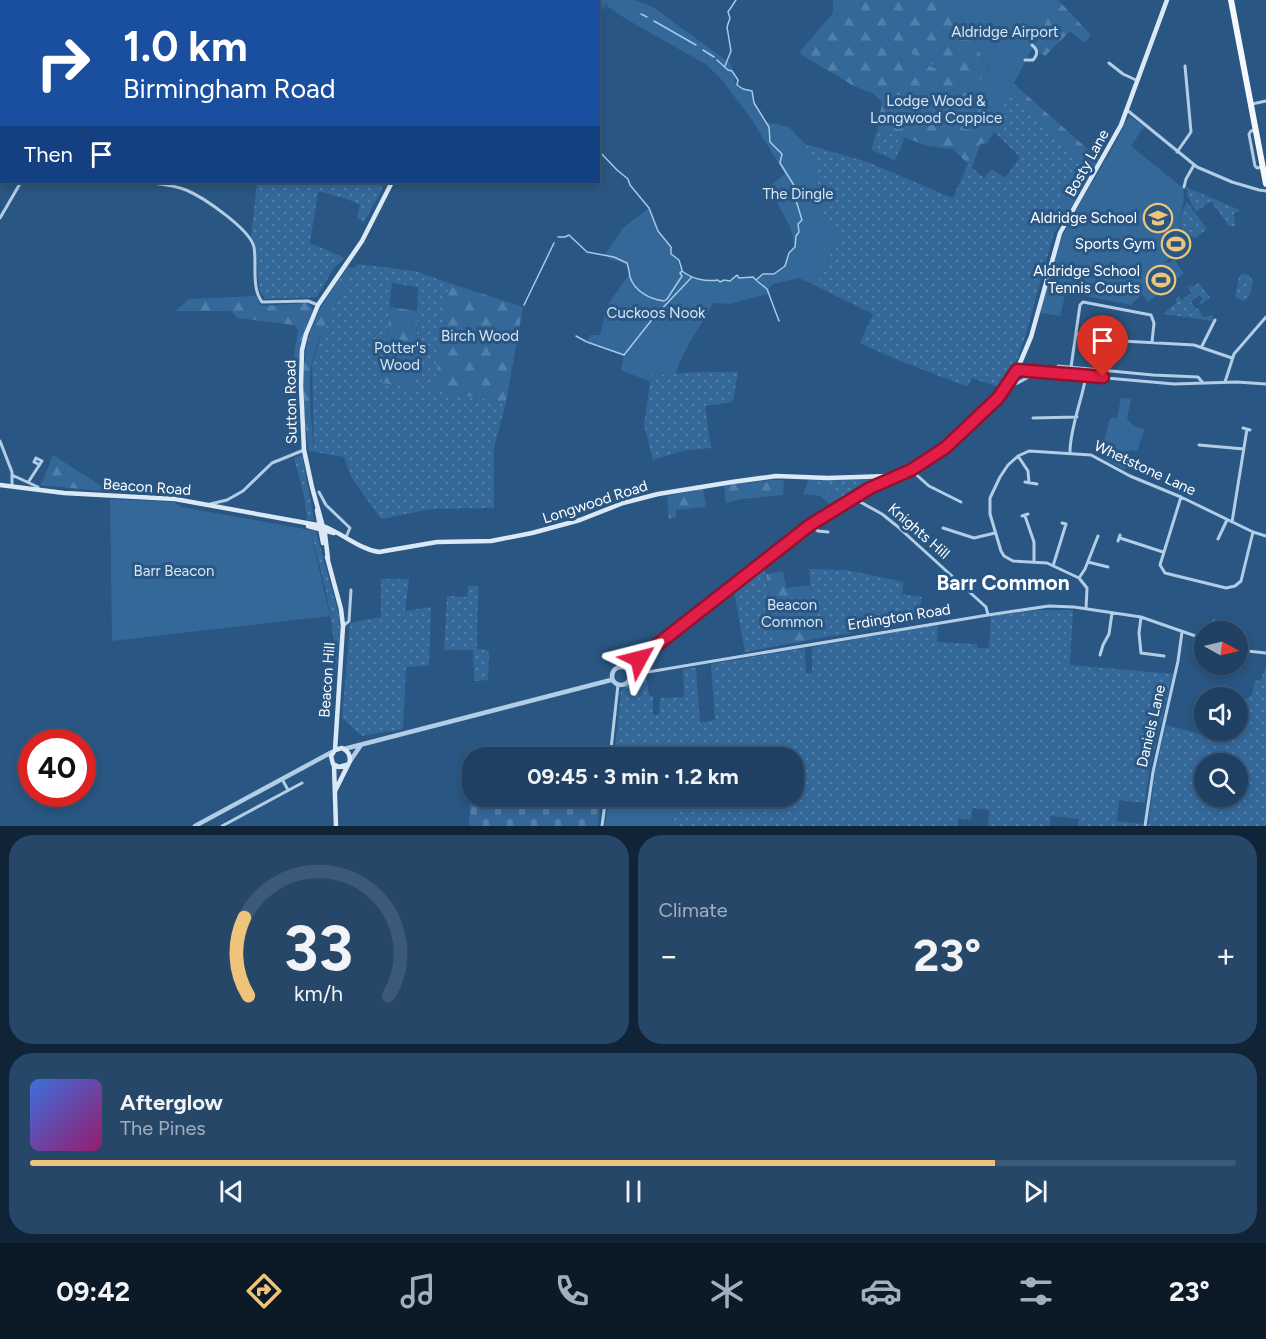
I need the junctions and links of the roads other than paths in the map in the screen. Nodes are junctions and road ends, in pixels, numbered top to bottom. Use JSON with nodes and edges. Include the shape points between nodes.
{"nodes":[{"id":1,"x":1167,"y":0,"type":"edge"},
{"id":2,"x":1231,"y":0,"type":"edge"},
{"id":3,"x":1032,"y":45,"type":"dead end"},
{"id":4,"x":1025,"y":60,"type":"dead end"},
{"id":5,"x":1109,"y":63,"type":"dead end"},
{"id":6,"x":1185,"y":66,"type":"dead end"},
{"id":7,"x":1136,"y":80,"type":"junction"},
{"id":8,"x":1266,"y":101,"type":"edge"},
{"id":9,"x":1252,"y":104,"type":"junction"},
{"id":10,"x":1127,"y":110,"type":"junction"},
{"id":11,"x":1177,"y":152,"type":"junction"},
{"id":12,"x":1194,"y":165,"type":"junction"},
{"id":13,"x":20,"y":183,"type":"edge"},
{"id":14,"x":150,"y":183,"type":"edge"},
{"id":15,"x":391,"y":183,"type":"edge"},
{"id":16,"x":1266,"y":184,"type":"edge"},
{"id":17,"x":1185,"y":187,"type":"dead end"},
{"id":18,"x":1266,"y":191,"type":"edge"},
{"id":19,"x":0,"y":218,"type":"edge"},
{"id":20,"x":318,"y":305,"type":"junction"},
{"id":21,"x":1266,"y":317,"type":"edge"},
{"id":22,"x":1215,"y":320,"type":"dead end"},
{"id":23,"x":1076,"y":334,"type":"junction"},
{"id":24,"x":1152,"y":342,"type":"junction"},
{"id":25,"x":1202,"y":346,"type":"junction"},
{"id":26,"x":1232,"y":358,"type":"junction"},
{"id":27,"x":1071,"y":367,"type":"junction"},
{"id":28,"x":1017,"y":370,"type":"junction"},
{"id":29,"x":1039,"y":372,"type":"junction"},
{"id":30,"x":1056,"y":373,"type":"junction"},
{"id":31,"x":1086,"y":376,"type":"junction"},
{"id":32,"x":1225,"y":382,"type":"junction"},
{"id":33,"x":1203,"y":383,"type":"junction"},
{"id":34,"x":1266,"y":384,"type":"edge"},
{"id":35,"x":1004,"y":390,"type":"junction"},
{"id":36,"x":1033,"y":417,"type":"dead end"},
{"id":37,"x":1077,"y":417,"type":"junction"},
{"id":38,"x":1246,"y":429,"type":"dead end"},
{"id":39,"x":0,"y":441,"type":"edge"},
{"id":40,"x":1199,"y":445,"type":"dead end"},
{"id":41,"x":1244,"y":449,"type":"junction"},
{"id":42,"x":304,"y":450,"type":"junction"},
{"id":43,"x":1070,"y":453,"type":"junction"},
{"id":44,"x":1018,"y":456,"type":"junction"},
{"id":45,"x":38,"y":464,"type":"dead end"},
{"id":46,"x":1120,"y":469,"type":"junction"},
{"id":47,"x":911,"y":470,"type":"junction"},
{"id":48,"x":12,"y":475,"type":"junction"},
{"id":49,"x":1116,"y":476,"type":"dead end"},
{"id":50,"x":891,"y":478,"type":"junction"},
{"id":51,"x":29,"y":481,"type":"junction"},
{"id":52,"x":1037,"y":484,"type":"dead end"},
{"id":53,"x":0,"y":485,"type":"edge"},
{"id":54,"x":12,"y":486,"type":"junction"},
{"id":55,"x":38,"y":487,"type":"dead end"},
{"id":56,"x":319,"y":492,"type":"dead end"},
{"id":57,"x":1181,"y":497,"type":"junction"},
{"id":58,"x":853,"y":498,"type":"junction"},
{"id":59,"x":961,"y":502,"type":"dead end"},
{"id":60,"x":210,"y":504,"type":"junction"},
{"id":61,"x":1025,"y":515,"type":"dead end"},
{"id":62,"x":1227,"y":520,"type":"junction"},
{"id":63,"x":1062,"y":523,"type":"dead end"},
{"id":64,"x":1232,"y":523,"type":"junction"},
{"id":65,"x":810,"y":525,"type":"junction"},
{"id":66,"x":322,"y":528,"type":"junction"},
{"id":67,"x":944,"y":528,"type":"dead end"},
{"id":68,"x":828,"y":532,"type":"dead end"},
{"id":69,"x":1253,"y":532,"type":"junction"},
{"id":70,"x":995,"y":533,"type":"junction"},
{"id":71,"x":1098,"y":535,"type":"dead end"},
{"id":72,"x":1266,"y":536,"type":"edge"},
{"id":73,"x":346,"y":537,"type":"junction"},
{"id":74,"x":1217,"y":537,"type":"dead end"},
{"id":75,"x":1119,"y":538,"type":"dead end"},
{"id":76,"x":1162,"y":552,"type":"junction"},
{"id":77,"x":1034,"y":562,"type":"junction"},
{"id":78,"x":1088,"y":562,"type":"junction"},
{"id":79,"x":1053,"y":566,"type":"junction"},
{"id":80,"x":1108,"y":567,"type":"dead end"},
{"id":81,"x":1079,"y":578,"type":"junction"},
{"id":82,"x":351,"y":590,"type":"dead end"},
{"id":83,"x":1086,"y":609,"type":"junction"},
{"id":84,"x":1112,"y":613,"type":"junction"},
{"id":85,"x":988,"y":615,"type":"junction"},
{"id":86,"x":1141,"y":617,"type":"junction"},
{"id":87,"x":343,"y":626,"type":"junction"},
{"id":88,"x":1182,"y":632,"type":"junction"},
{"id":89,"x":1194,"y":636,"type":"edge"},
{"id":90,"x":1098,"y":642,"type":"dead end"},
{"id":91,"x":1103,"y":645,"type":"junction"},
{"id":92,"x":1158,"y":650,"type":"dead end"},
{"id":93,"x":1248,"y":651,"type":"edge"},
{"id":94,"x":1266,"y":653,"type":"edge"},
{"id":95,"x":1100,"y":655,"type":"dead end"},
{"id":96,"x":1157,"y":655,"type":"junction"},
{"id":97,"x":1164,"y":656,"type":"dead end"},
{"id":98,"x":627,"y":668,"type":"junction"},
{"id":99,"x":630,"y":675,"type":"junction"},
{"id":100,"x":611,"y":680,"type":"junction"},
{"id":101,"x":618,"y":685,"type":"junction"},
{"id":102,"x":335,"y":737,"type":"junction"},
{"id":103,"x":363,"y":742,"type":"junction"},
{"id":104,"x":611,"y":747,"type":"edge"},
{"id":105,"x":343,"y":748,"type":"junction"},
{"id":106,"x":333,"y":751,"type":"junction"},
{"id":107,"x":321,"y":760,"type":"junction"},
{"id":108,"x":348,"y":763,"type":"junction"},
{"id":109,"x":333,"y":764,"type":"junction"},
{"id":110,"x":282,"y":779,"type":"junction"},
{"id":111,"x":302,"y":783,"type":"dead end"},
{"id":112,"x":288,"y":790,"type":"junction"},
{"id":113,"x":334,"y":791,"type":"junction"},
{"id":114,"x":605,"y":807,"type":"edge"},
{"id":115,"x":195,"y":826,"type":"edge"},
{"id":116,"x":222,"y":826,"type":"edge"},
{"id":117,"x":336,"y":826,"type":"edge"},
{"id":118,"x":602,"y":826,"type":"edge"},
{"id":119,"x":1145,"y":826,"type":"edge"}],
"edges":[{"from":1,"to":7,"type":"main road","name":"Bosty Lane"},
{"from":2,"to":9,"type":"main road"},
{"from":3,"to":4,"type":"street","via":[[1037,55],[1033,60]]},
{"from":5,"to":7,"type":"street"},
{"from":6,"to":11,"type":"street","via":[[1191,132]]},
{"from":7,"to":10,"type":"main road","name":"Bosty Lane"},
{"from":8,"to":9,"type":"street"},
{"from":9,"to":16,"type":"main road"},
{"from":10,"to":11,"type":"street"},
{"from":10,"to":28,"type":"main road","name":"Bosty Lane","via":[[1060,233]]},
{"from":11,"to":12,"type":"street"},
{"from":12,"to":17,"type":"street"},
{"from":12,"to":18,"type":"street","via":[[1232,182]]},
{"from":13,"to":19,"type":"street"},
{"from":14,"to":20,"type":"street","via":[[187,190],[247,235],[254,247],[257,292],[262,302],[308,301]]},
{"from":15,"to":20,"type":"main road","name":"Sutton Road","via":[[362,241]]},
{"from":20,"to":42,"type":"main road","name":"Sutton Road","via":[[302,350]]},
{"from":21,"to":26,"type":"street"},
{"from":22,"to":25,"type":"street"},
{"from":23,"to":24,"type":"street"},
{"from":23,"to":24,"type":"street","via":[[1080,305],[1085,301],[1151,315]]},
{"from":23,"to":27,"type":"street"},
{"from":24,"to":25,"type":"street"},
{"from":25,"to":26,"type":"street"},
{"from":26,"to":32,"type":"street"},
{"from":27,"to":30,"type":"street","via":[[1058,366]]},
{"from":27,"to":33,"type":"street","via":[[1198,377]]},
{"from":28,"to":29,"type":"street"},
{"from":28,"to":35,"type":"main road","name":"Bosty Lane"},
{"from":29,"to":30,"type":"street"},
{"from":29,"to":35,"type":"street"},
{"from":30,"to":31,"type":"street"},
{"from":31,"to":33,"type":"street"},
{"from":31,"to":37,"type":"street"},
{"from":32,"to":33,"type":"street"},
{"from":32,"to":34,"type":"street"},
{"from":35,"to":47,"type":"main road","name":"Bosty Lane","via":[[955,440]]},
{"from":36,"to":37,"type":"street"},
{"from":37,"to":43,"type":"street"},
{"from":38,"to":41,"type":"street"},
{"from":39,"to":48,"type":"street"},
{"from":40,"to":41,"type":"street"},
{"from":41,"to":64,"type":"street"},
{"from":42,"to":60,"type":"street","via":[[272,463],[238,494]]},
{"from":42,"to":66,"type":"main road","name":"Sutton Road"},
{"from":43,"to":44,"type":"street","name":"Whetstone Lane","via":[[1029,452]]},
{"from":43,"to":46,"type":"street","name":"Whetstone Lane","via":[[1091,454]]},
{"from":44,"to":52,"type":"street","via":[[1028,471],[1027,482]]},
{"from":44,"to":70,"type":"street","via":[[1000,477],[990,498]]},
{"from":45,"to":51,"type":"street"},
{"from":46,"to":49,"type":"street"},
{"from":46,"to":57,"type":"street","name":"Whetstone Lane"},
{"from":47,"to":50,"type":"main road","name":"Bosty Lane"},
{"from":47,"to":59,"type":"street","via":[[929,486]]},
{"from":48,"to":51,"type":"street"},
{"from":48,"to":54,"type":"street"},
{"from":50,"to":58,"type":"street"},
{"from":50,"to":73,"type":"main road","name":"Longwood Road","via":[[787,476],[732,482],[632,501],[554,529],[491,541],[438,542],[379,552]]},
{"from":51,"to":55,"type":"street"},
{"from":53,"to":54,"type":"main road","name":"Beacon Road"},
{"from":54,"to":60,"type":"main road","name":"Beacon Road"},
{"from":56,"to":73,"type":"street","via":[[326,505],[350,528]]},
{"from":57,"to":62,"type":"street","name":"Whetstone Lane"},
{"from":57,"to":76,"type":"street"},
{"from":58,"to":65,"type":"street"},
{"from":58,"to":85,"type":"street","name":"Knights Hill","via":[[897,526],[986,607]]},
{"from":60,"to":66,"type":"main road","name":"Beacon Road"},
{"from":61,"to":77,"type":"street","via":[[1034,542]]},
{"from":62,"to":64,"type":"street","name":"Whetstone Lane"},
{"from":62,"to":74,"type":"street"},
{"from":63,"to":79,"type":"street","via":[[1066,524]]},
{"from":64,"to":69,"type":"street","name":"Whetstone Lane"},
{"from":65,"to":68,"type":"street"},
{"from":65,"to":98,"type":"street"},
{"from":66,"to":73,"type":"main road","name":"Longwood Road"},
{"from":66,"to":87,"type":"main road","name":"Beacon Hill"},
{"from":67,"to":70,"type":"street","via":[[974,538]]},
{"from":69,"to":72,"type":"street","name":"Whetstone Lane"},
{"from":69,"to":76,"type":"street","via":[[1241,581],[1230,588],[1165,573],[1160,565]]},
{"from":70,"to":77,"type":"street","via":[[1004,556],[1013,561]]},
{"from":71,"to":78,"type":"street"},
{"from":75,"to":76,"type":"street"},
{"from":77,"to":79,"type":"street"},
{"from":78,"to":80,"type":"street"},
{"from":78,"to":81,"type":"street"},
{"from":79,"to":81,"type":"street"},
{"from":81,"to":83,"type":"street","via":[[1087,588]]},
{"from":82,"to":87,"type":"street","name":"Beacon Hill","via":[[349,621]]},
{"from":83,"to":84,"type":"street","name":"Erdington Road"},
{"from":83,"to":85,"type":"street","name":"Erdington Road","via":[[1049,606]]},
{"from":84,"to":86,"type":"street","name":"Erdington Road"},
{"from":84,"to":91,"type":"street"},
{"from":85,"to":99,"type":"street","name":"Erdington Road"},
{"from":86,"to":88,"type":"street","name":"Erdington Road"},
{"from":86,"to":96,"type":"street","via":[[1141,653]]},
{"from":87,"to":102,"type":"main road","name":"Beacon Hill"},
{"from":88,"to":89,"type":"street","name":"Erdington Road"},
{"from":88,"to":119,"type":"street","name":"Daniels Lane"},
{"from":90,"to":91,"type":"street"},
{"from":91,"to":95,"type":"street"},
{"from":92,"to":96,"type":"street"},
{"from":93,"to":94,"type":"street"},
{"from":96,"to":97,"type":"street"},
{"from":98,"to":99,"type":"street"},
{"from":98,"to":100,"type":"street","via":[[617,669]]},
{"from":99,"to":101,"type":"street","via":[[628,681]]},
{"from":100,"to":101,"type":"street"},
{"from":100,"to":103,"type":"street"},
{"from":101,"to":104,"type":"street"},
{"from":102,"to":105,"type":"main road","name":"Beacon Hill"},
{"from":102,"to":106,"type":"main road","name":"Beacon Hill"},
{"from":103,"to":105,"type":"street"},
{"from":103,"to":108,"type":"street"},
{"from":105,"to":106,"type":"main road"},
{"from":105,"to":108,"type":"main road","via":[[349,753]]},
{"from":106,"to":107,"type":"street"},
{"from":106,"to":109,"type":"main road"},
{"from":107,"to":109,"type":"street"},
{"from":107,"to":110,"type":"street"},
{"from":108,"to":109,"type":"main road","via":[[339,767]]},
{"from":108,"to":113,"type":"main road"},
{"from":109,"to":113,"type":"main road"},
{"from":110,"to":112,"type":"street"},
{"from":110,"to":115,"type":"street"},
{"from":111,"to":112,"type":"street"},
{"from":112,"to":116,"type":"street"},
{"from":113,"to":117,"type":"main road"},
{"from":114,"to":118,"type":"street"}]}
